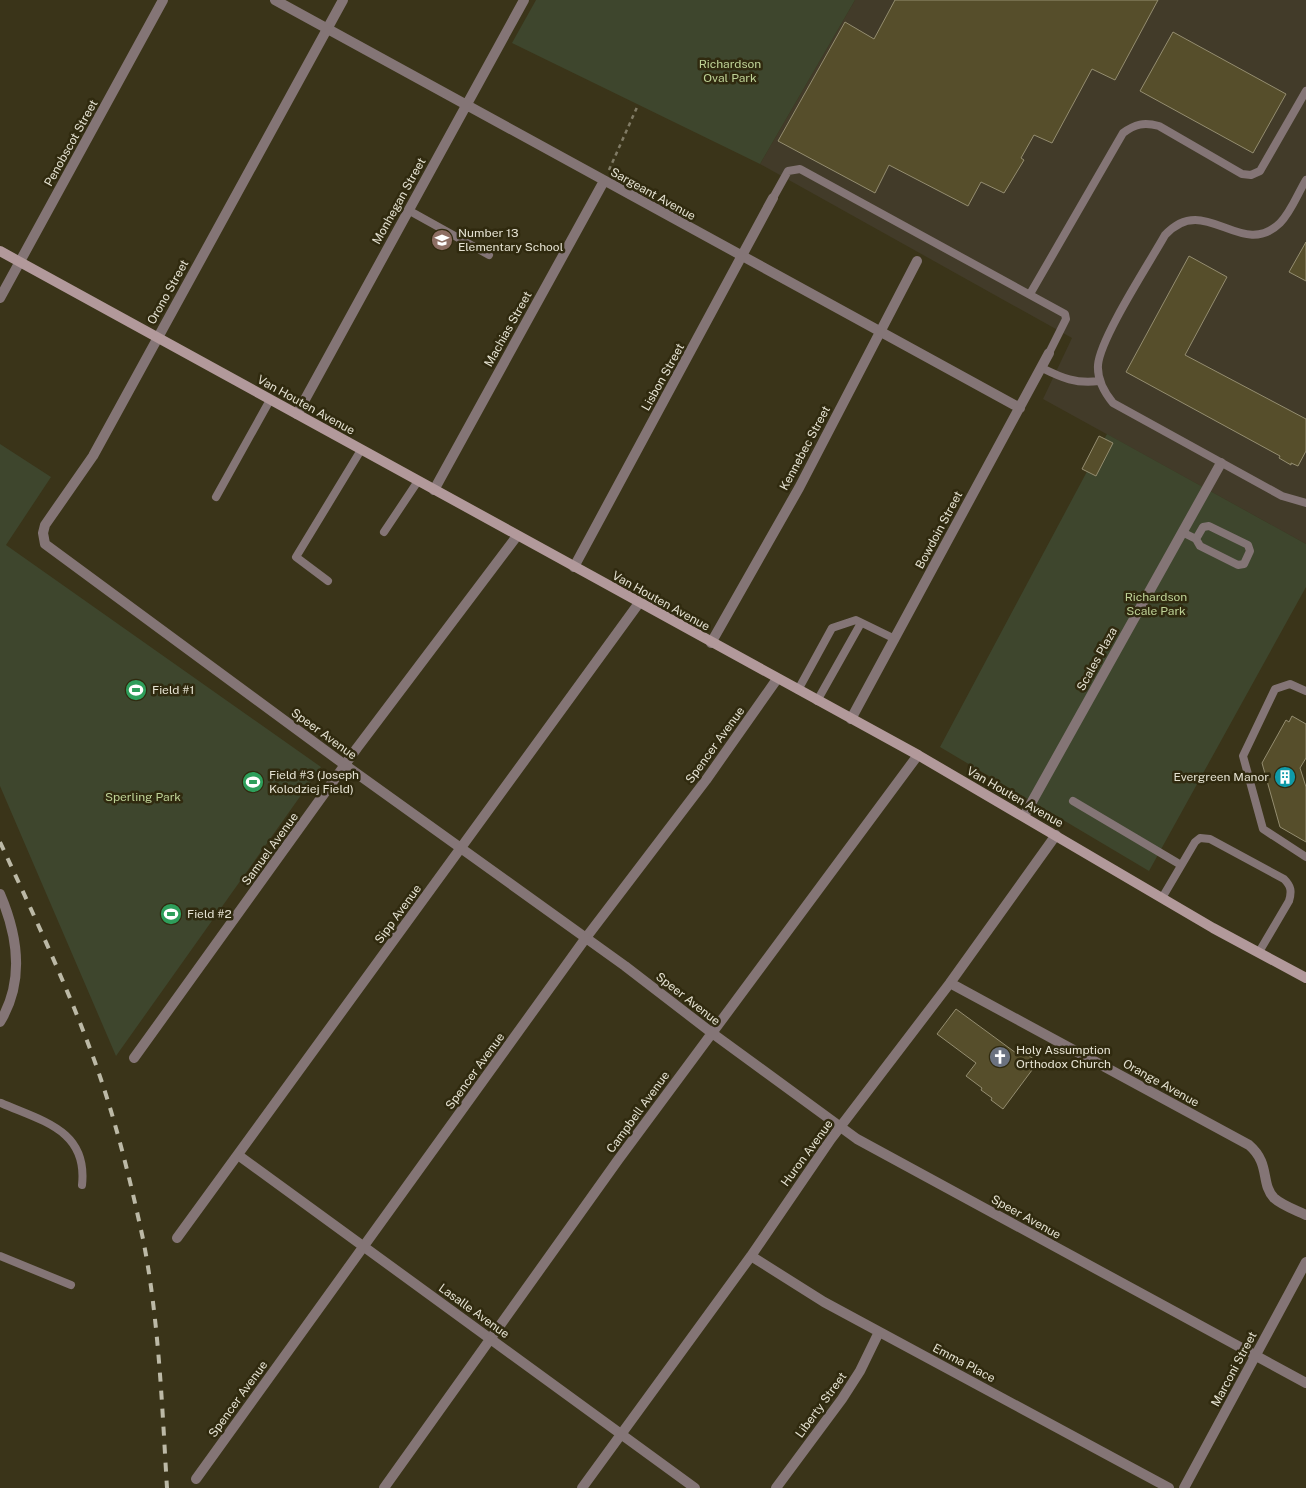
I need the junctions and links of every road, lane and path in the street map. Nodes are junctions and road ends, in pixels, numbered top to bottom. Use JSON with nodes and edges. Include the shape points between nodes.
{"nodes":[{"id":1,"x":164,"y":0,"type":"edge"},
{"id":2,"x":275,"y":0,"type":"edge"},
{"id":3,"x":343,"y":0,"type":"edge"},
{"id":4,"x":524,"y":0,"type":"edge"},
{"id":5,"x":327,"y":29,"type":"junction"},
{"id":6,"x":1306,"y":91,"type":"edge"},
{"id":7,"x":638,"y":105,"type":"dead end"},
{"id":8,"x":466,"y":106,"type":"junction"},
{"id":9,"x":1306,"y":180,"type":"edge"},
{"id":10,"x":604,"y":181,"type":"junction"},
{"id":11,"x":773,"y":198,"type":"joint"},
{"id":12,"x":408,"y":210,"type":"junction"},
{"id":13,"x":0,"y":251,"type":"edge"},
{"id":14,"x":489,"y":254,"type":"dead end"},
{"id":15,"x":743,"y":257,"type":"junction"},
{"id":16,"x":917,"y":261,"type":"dead end"},
{"id":17,"x":20,"y":262,"type":"junction"},
{"id":18,"x":1030,"y":294,"type":"junction"},
{"id":19,"x":0,"y":298,"type":"edge"},
{"id":20,"x":880,"y":332,"type":"junction"},
{"id":21,"x":158,"y":338,"type":"junction"},
{"id":22,"x":1049,"y":354,"type":"joint"},
{"id":23,"x":1042,"y":368,"type":"junction"},
{"id":24,"x":1099,"y":381,"type":"junction"},
{"id":25,"x":270,"y":400,"type":"junction"},
{"id":26,"x":1020,"y":408,"type":"junction"},
{"id":27,"x":297,"y":414,"type":"junction"},
{"id":28,"x":361,"y":450,"type":"junction"},
{"id":29,"x":1221,"y":463,"type":"junction"},
{"id":30,"x":418,"y":481,"type":"junction"},
{"id":31,"x":434,"y":490,"type":"junction"},
{"id":32,"x":216,"y":497,"type":"dead end"},
{"id":33,"x":1306,"y":503,"type":"edge"},
{"id":34,"x":384,"y":532,"type":"dead end"},
{"id":35,"x":1182,"y":532,"type":"junction"},
{"id":36,"x":517,"y":536,"type":"junction"},
{"id":37,"x":1196,"y":539,"type":"junction"},
{"id":38,"x":574,"y":567,"type":"junction"},
{"id":39,"x":90,"y":579,"type":"joint"},
{"id":40,"x":328,"y":581,"type":"dead end"},
{"id":41,"x":639,"y":603,"type":"junction"},
{"id":42,"x":861,"y":623,"type":"junction"},
{"id":43,"x":894,"y":639,"type":"junction"},
{"id":44,"x":711,"y":643,"type":"junction"},
{"id":45,"x":778,"y":679,"type":"junction"},
{"id":46,"x":798,"y":690,"type":"junction"},
{"id":47,"x":1306,"y":691,"type":"edge"},
{"id":48,"x":817,"y":701,"type":"junction"},
{"id":49,"x":851,"y":719,"type":"junction"},
{"id":50,"x":918,"y":755,"type":"junction"},
{"id":51,"x":345,"y":765,"type":"junction"},
{"id":52,"x":1073,"y":800,"type":"dead end"},
{"id":53,"x":1024,"y":816,"type":"junction"},
{"id":54,"x":1056,"y":836,"type":"junction"},
{"id":55,"x":461,"y":849,"type":"junction"},
{"id":56,"x":1306,"y":857,"type":"edge"},
{"id":57,"x":1181,"y":865,"type":"junction"},
{"id":58,"x":0,"y":894,"type":"edge"},
{"id":59,"x":1162,"y":898,"type":"junction"},
{"id":60,"x":586,"y":939,"type":"junction"},
{"id":61,"x":1258,"y":952,"type":"junction"},
{"id":62,"x":1306,"y":978,"type":"edge"},
{"id":63,"x":950,"y":983,"type":"junction"},
{"id":64,"x":0,"y":1022,"type":"edge"},
{"id":65,"x":712,"y":1033,"type":"junction"},
{"id":66,"x":134,"y":1058,"type":"dead end"},
{"id":67,"x":0,"y":1103,"type":"edge"},
{"id":68,"x":842,"y":1127,"type":"junction"},
{"id":69,"x":238,"y":1155,"type":"junction"},
{"id":70,"x":82,"y":1185,"type":"dead end"},
{"id":71,"x":1306,"y":1215,"type":"edge"},
{"id":72,"x":177,"y":1238,"type":"dead end"},
{"id":73,"x":363,"y":1246,"type":"junction"},
{"id":74,"x":0,"y":1256,"type":"edge"},
{"id":75,"x":751,"y":1256,"type":"junction"},
{"id":76,"x":1306,"y":1262,"type":"edge"},
{"id":77,"x":71,"y":1285,"type":"dead end"},
{"id":78,"x":879,"y":1332,"type":"junction"},
{"id":79,"x":492,"y":1340,"type":"junction"},
{"id":80,"x":1255,"y":1356,"type":"junction"},
{"id":81,"x":1306,"y":1383,"type":"edge"},
{"id":82,"x":621,"y":1434,"type":"junction"},
{"id":83,"x":196,"y":1480,"type":"dead end"},
{"id":84,"x":384,"y":1488,"type":"edge"},
{"id":85,"x":582,"y":1488,"type":"edge"},
{"id":86,"x":696,"y":1488,"type":"edge"},
{"id":87,"x":776,"y":1488,"type":"edge"},
{"id":88,"x":1169,"y":1488,"type":"edge"},
{"id":89,"x":1184,"y":1488,"type":"edge"}],
"edges":[{"from":1,"to":17,"type":"street","name":"Penobscot Street"},
{"from":2,"to":5,"type":"street","name":"Sargeant Avenue"},
{"from":3,"to":5,"type":"street","name":"Orono Street"},
{"from":4,"to":8,"type":"street","name":"Monhegan Street"},
{"from":5,"to":8,"type":"street","name":"Sargeant Avenue"},
{"from":5,"to":21,"type":"street","name":"Orono Street"},
{"from":6,"to":18,"type":"lane","via":[[1260,171],[1250,175],[1242,174],[1158,126],[1147,123],[1133,126],[1123,133]]},
{"from":7,"to":10,"type":"path"},
{"from":8,"to":10,"type":"street","name":"Sargeant Avenue"},
{"from":8,"to":12,"type":"street","name":"Monhegan Street"},
{"from":9,"to":24,"type":"lane","via":[[1284,218],[1264,232],[1244,234],[1200,218],[1173,227],[1165,235],[1106,340],[1098,365]]},
{"from":10,"to":15,"type":"street","name":"Sargeant Avenue"},
{"from":10,"to":31,"type":"street","name":"Machias Street"},
{"from":11,"to":15,"type":"street","name":"Lisbon Street"},
{"from":11,"to":18,"type":"lane","via":[[788,171],[800,169]]},
{"from":12,"to":14,"type":"lane"},
{"from":12,"to":27,"type":"street","name":"Monhegan Street"},
{"from":13,"to":17,"type":"main road","name":"Van Houten Avenue"},
{"from":15,"to":20,"type":"street","name":"Sargeant Avenue"},
{"from":15,"to":38,"type":"street","name":"Lisbon Street"},
{"from":16,"to":20,"type":"street","name":"Kennebec Street"},
{"from":17,"to":19,"type":"street","name":"Penobscot Street"},
{"from":17,"to":21,"type":"main road","name":"Van Houten Avenue"},
{"from":18,"to":22,"type":"lane","via":[[1065,314],[1066,319]]},
{"from":20,"to":26,"type":"street","name":"Sargeant Avenue"},
{"from":20,"to":44,"type":"street","name":"Kennebec Street"},
{"from":21,"to":25,"type":"main road","name":"Van Houten Avenue"},
{"from":21,"to":39,"type":"street","name":"Orono Street","via":[[94,456],[45,525],[45,544]]},
{"from":22,"to":23,"type":"street","name":"Bowdoin Street"},
{"from":23,"to":24,"type":"lane","via":[[1078,383]]},
{"from":23,"to":26,"type":"street","name":"Bowdoin Street"},
{"from":24,"to":29,"type":"lane","via":[[1113,403]]},
{"from":25,"to":27,"type":"main road","name":"Van Houten Avenue"},
{"from":25,"to":32,"type":"lane"},
{"from":26,"to":43,"type":"street","name":"Bowdoin Street"},
{"from":27,"to":28,"type":"main road","name":"Van Houten Avenue"},
{"from":28,"to":30,"type":"main road","name":"Van Houten Avenue"},
{"from":28,"to":40,"type":"lane","via":[[296,557]]},
{"from":29,"to":33,"type":"lane","via":[[1282,496]]},
{"from":29,"to":35,"type":"street","name":"Scales Plaza"},
{"from":30,"to":31,"type":"main road","name":"Van Houten Avenue"},
{"from":30,"to":34,"type":"lane"},
{"from":31,"to":36,"type":"main road","name":"Van Houten Avenue"},
{"from":35,"to":37,"type":"lane"},
{"from":35,"to":53,"type":"street","name":"Scales Plaza"},
{"from":36,"to":38,"type":"main road","name":"Van Houten Avenue"},
{"from":36,"to":51,"type":"street","name":"Samuel Avenue"},
{"from":37,"to":37,"type":"lane","via":[[1200,546],[1238,565],[1244,564],[1250,551],[1248,545],[1209,526],[1203,527]]},
{"from":38,"to":41,"type":"main road","name":"Van Houten Avenue"},
{"from":39,"to":51,"type":"street","name":"Speer Avenue"},
{"from":41,"to":44,"type":"main road","name":"Van Houten Avenue"},
{"from":41,"to":55,"type":"street","name":"Sipp Avenue"},
{"from":42,"to":43,"type":"lane"},
{"from":42,"to":46,"type":"lane","via":[[856,620],[832,628]]},
{"from":42,"to":48,"type":"lane"},
{"from":43,"to":49,"type":"street","name":"Bowdoin Street"},
{"from":44,"to":45,"type":"main road","name":"Van Houten Avenue"},
{"from":45,"to":46,"type":"main road","name":"Van Houten Avenue"},
{"from":45,"to":60,"type":"street","name":"Spencer Avenue"},
{"from":46,"to":48,"type":"main road","name":"Van Houten Avenue"},
{"from":47,"to":56,"type":"lane","via":[[1290,684],[1276,688],[1243,756],[1264,829]]},
{"from":48,"to":49,"type":"main road","name":"Van Houten Avenue"},
{"from":49,"to":50,"type":"main road","name":"Van Houten Avenue"},
{"from":50,"to":53,"type":"main road","name":"Van Houten Avenue"},
{"from":50,"to":65,"type":"street","name":"Campbell Avenue"},
{"from":51,"to":55,"type":"street","name":"Speer Avenue"},
{"from":51,"to":66,"type":"street","name":"Samuel Avenue"},
{"from":52,"to":57,"type":"lane"},
{"from":53,"to":54,"type":"main road","name":"Van Houten Avenue"},
{"from":54,"to":59,"type":"main road","name":"Van Houten Avenue"},
{"from":54,"to":63,"type":"street","name":"Huron Avenue"},
{"from":55,"to":60,"type":"street","name":"Speer Avenue"},
{"from":55,"to":69,"type":"street","name":"Sipp Avenue"},
{"from":57,"to":59,"type":"lane"},
{"from":57,"to":61,"type":"lane","via":[[1194,842],[1200,838],[1210,839],[1290,884],[1292,893],[1289,901]]},
{"from":58,"to":64,"type":"street","via":[[12,921],[16,980],[9,1007]]},
{"from":59,"to":61,"type":"main road","name":"Van Houten Avenue"},
{"from":60,"to":65,"type":"street","name":"Speer Avenue"},
{"from":60,"to":73,"type":"street","name":"Spencer Avenue"},
{"from":61,"to":62,"type":"main road","name":"Van Houten Avenue"},
{"from":63,"to":68,"type":"street","name":"Huron Avenue"},
{"from":63,"to":71,"type":"street","name":"Orange Avenue","via":[[1249,1145],[1262,1159],[1272,1196]]},
{"from":65,"to":68,"type":"street","name":"Speer Avenue"},
{"from":65,"to":79,"type":"street","name":"Campbell Avenue"},
{"from":67,"to":70,"type":"lane","via":[[60,1130],[82,1159]]},
{"from":68,"to":75,"type":"street","name":"Huron Avenue"},
{"from":68,"to":80,"type":"street","name":"Speer Avenue","via":[[857,1139]]},
{"from":69,"to":72,"type":"street","name":"Sipp Avenue"},
{"from":69,"to":73,"type":"street","name":"Lasalle Avenue"},
{"from":73,"to":79,"type":"street","name":"Lasalle Avenue"},
{"from":73,"to":83,"type":"street","name":"Spencer Avenue"},
{"from":74,"to":77,"type":"lane"},
{"from":75,"to":78,"type":"street","name":"Emma Place"},
{"from":75,"to":82,"type":"street","name":"Huron Avenue"},
{"from":76,"to":80,"type":"street","name":"Marconi Street"},
{"from":78,"to":87,"type":"street","name":"Liberty Street","via":[[860,1371]]},
{"from":78,"to":88,"type":"street","name":"Emma Place"},
{"from":79,"to":82,"type":"street","name":"Lasalle Avenue"},
{"from":79,"to":84,"type":"street","name":"Campbell Avenue"},
{"from":80,"to":81,"type":"street","name":"Speer Avenue"},
{"from":80,"to":89,"type":"street","name":"Marconi Street"},
{"from":82,"to":85,"type":"street","name":"Huron Avenue"},
{"from":82,"to":86,"type":"street","name":"Lasalle Avenue"}]}
